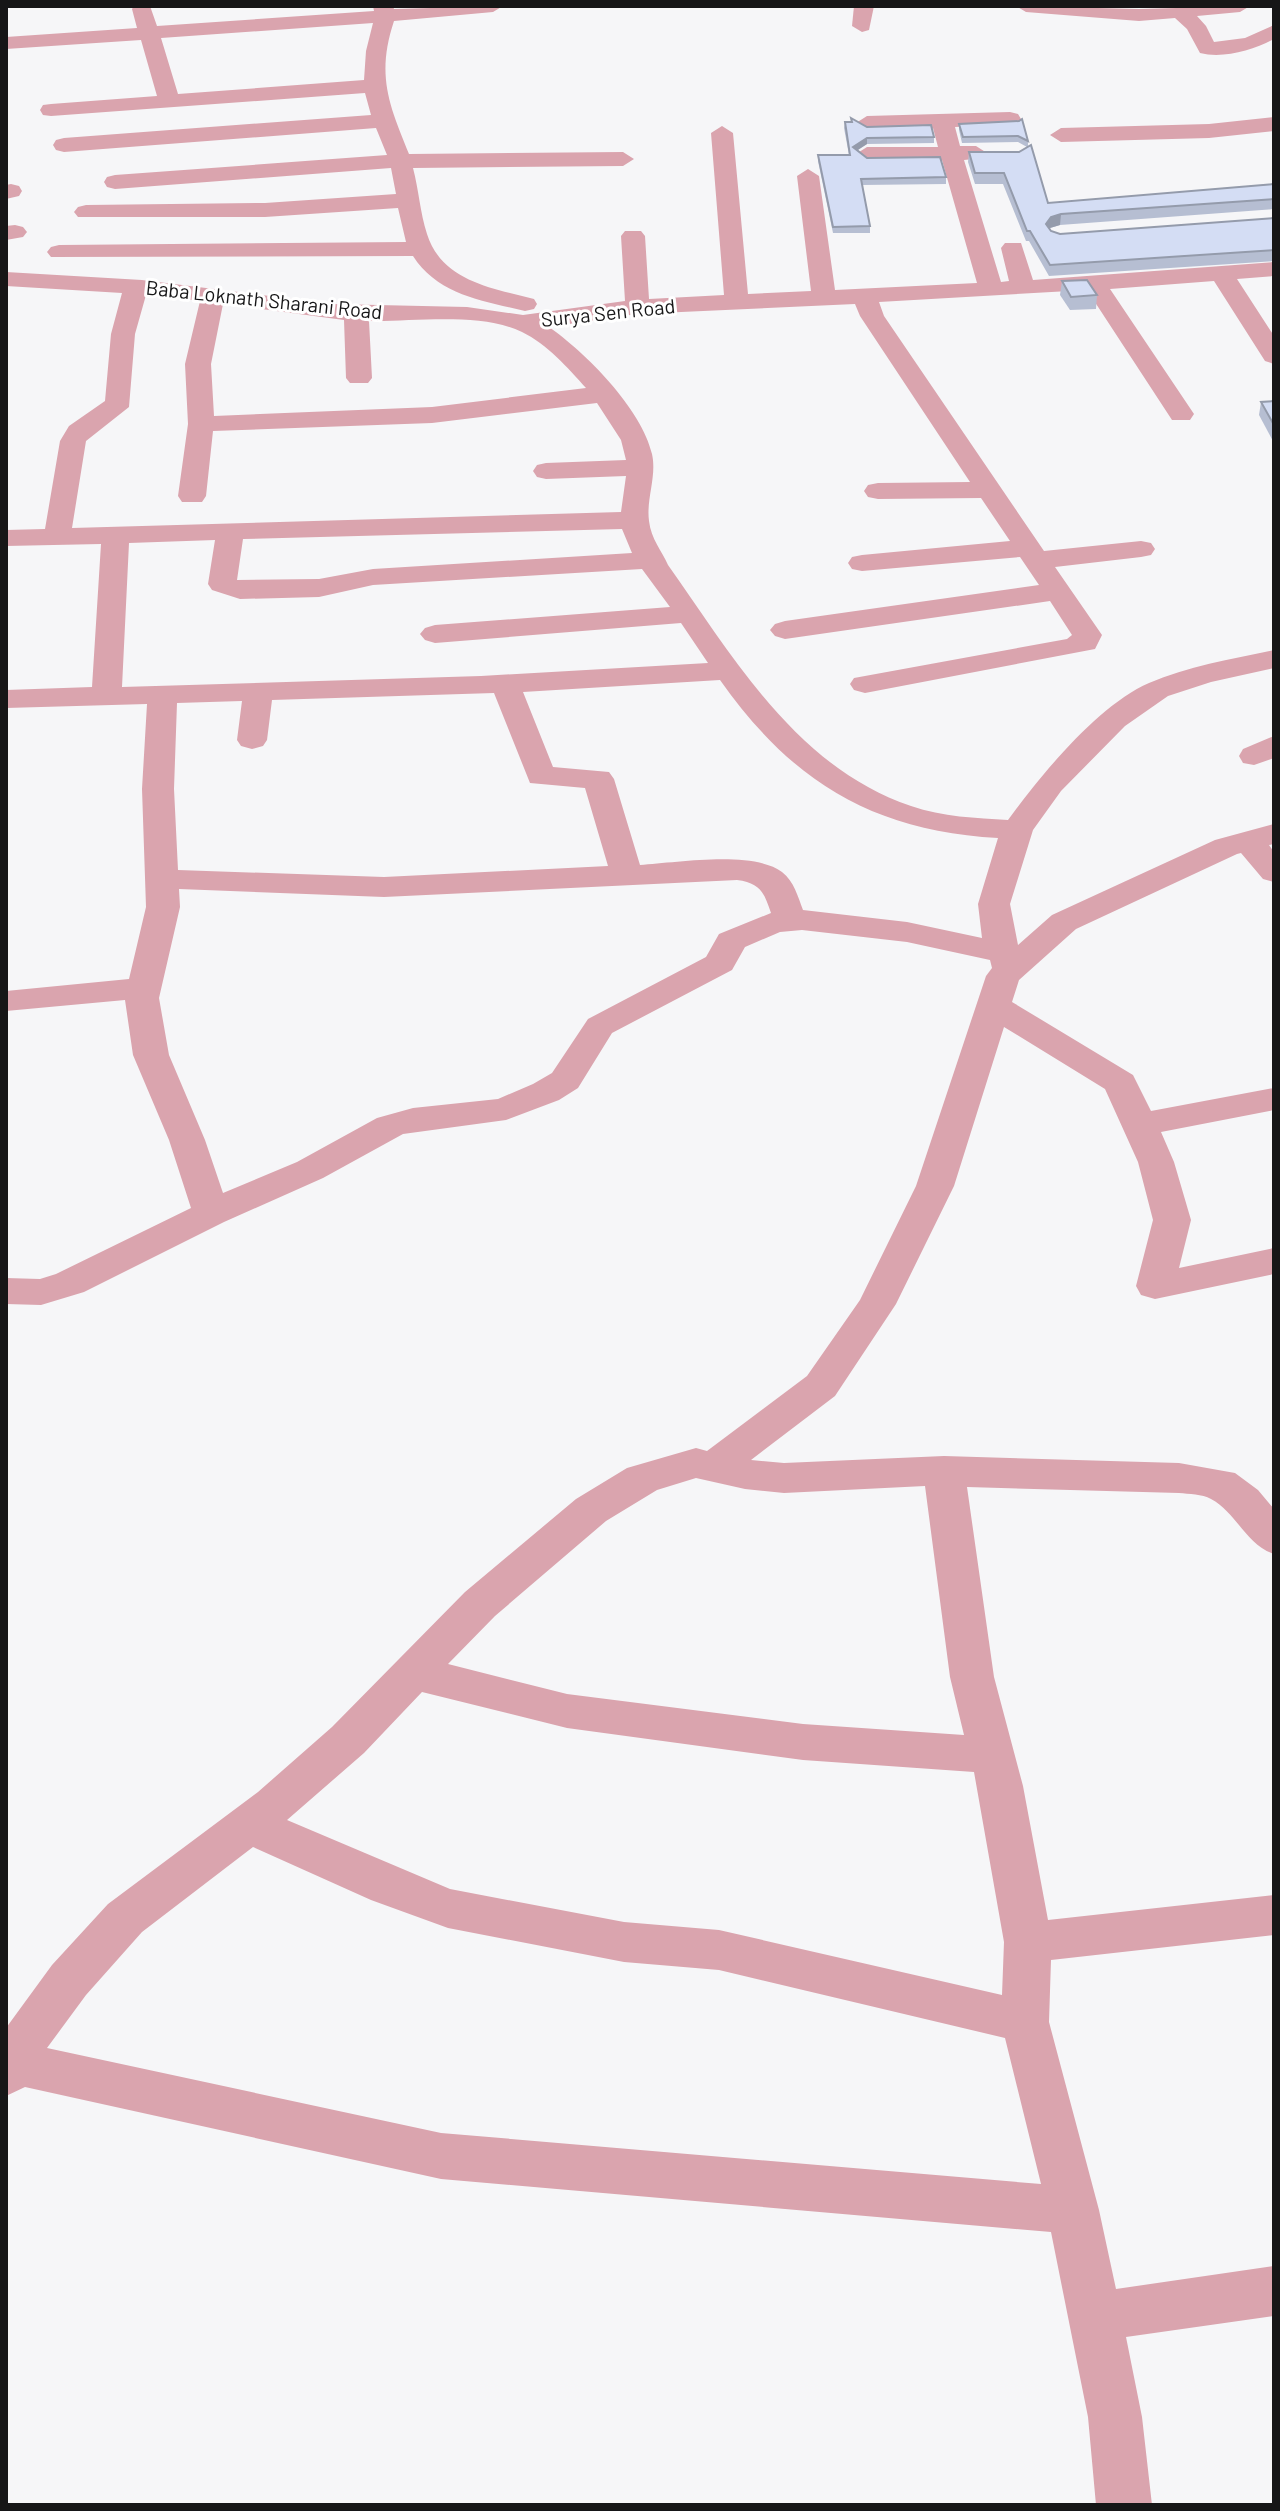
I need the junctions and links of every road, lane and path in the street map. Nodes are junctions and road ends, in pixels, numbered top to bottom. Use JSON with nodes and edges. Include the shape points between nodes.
{"nodes":[{"id":1,"x":141,"y":6,"type":"edge"},
{"id":2,"x":493,"y":6,"type":"edge"},
{"id":3,"x":1026,"y":6,"type":"edge"},
{"id":4,"x":1240,"y":6,"type":"edge"},
{"id":5,"x":1062,"y":7,"type":"edge"},
{"id":6,"x":384,"y":11,"type":"edge"},
{"id":7,"x":1180,"y":12,"type":"junction"},
{"id":8,"x":150,"y":31,"type":"junction"},
{"id":9,"x":1274,"y":31,"type":"edge"},
{"id":10,"x":6,"y":43,"type":"edge"},
{"id":11,"x":374,"y":86,"type":"junction"},
{"id":12,"x":170,"y":102,"type":"junction"},
{"id":13,"x":51,"y":110,"type":"dead end"},
{"id":14,"x":1010,"y":119,"type":"edge"},
{"id":15,"x":383,"y":121,"type":"junction"},
{"id":16,"x":942,"y":121,"type":"junction"},
{"id":17,"x":867,"y":123,"type":"edge"},
{"id":18,"x":1274,"y":124,"type":"edge"},
{"id":19,"x":722,"y":133,"type":"dead end"},
{"id":20,"x":1061,"y":135,"type":"dead end"},
{"id":21,"x":64,"y":145,"type":"dead end"},
{"id":22,"x":953,"y":153,"type":"junction"},
{"id":23,"x":992,"y":153,"type":"edge"},
{"id":24,"x":867,"y":154,"type":"edge"},
{"id":25,"x":623,"y":159,"type":"dead end"},
{"id":26,"x":401,"y":161,"type":"junction"},
{"id":27,"x":808,"y":176,"type":"dead end"},
{"id":28,"x":115,"y":182,"type":"dead end"},
{"id":29,"x":410,"y":200,"type":"junction"},
{"id":30,"x":86,"y":212,"type":"dead end"},
{"id":31,"x":633,"y":236,"type":"dead end"},
{"id":32,"x":1013,"y":248,"type":"dead end"},
{"id":33,"x":422,"y":249,"type":"junction"},
{"id":34,"x":59,"y":252,"type":"dead end"},
{"id":35,"x":1274,"y":269,"type":"edge"},
{"id":36,"x":1221,"y":272,"type":"junction"},
{"id":37,"x":6,"y":279,"type":"edge"},
{"id":38,"x":1094,"y":283,"type":"junction"},
{"id":39,"x":136,"y":287,"type":"junction"},
{"id":40,"x":1023,"y":288,"type":"junction"},
{"id":41,"x":991,"y":289,"type":"junction"},
{"id":42,"x":213,"y":296,"type":"junction"},
{"id":43,"x":865,"y":296,"type":"junction"},
{"id":44,"x":824,"y":298,"type":"junction"},
{"id":45,"x":737,"y":302,"type":"junction"},
{"id":46,"x":637,"y":307,"type":"junction"},
{"id":47,"x":356,"y":313,"type":"junction"},
{"id":48,"x":565,"y":316,"type":"junction"},
{"id":49,"x":521,"y":323,"type":"junction"},
{"id":50,"x":1274,"y":356,"type":"edge"},
{"id":51,"x":359,"y":378,"type":"dead end"},
{"id":52,"x":604,"y":394,"type":"junction"},
{"id":53,"x":1181,"y":414,"type":"dead end"},
{"id":54,"x":201,"y":424,"type":"junction"},
{"id":55,"x":639,"y":468,"type":"junction"},
{"id":56,"x":546,"y":471,"type":"dead end"},
{"id":57,"x":992,"y":490,"type":"junction"},
{"id":58,"x":878,"y":491,"type":"dead end"},
{"id":59,"x":192,"y":496,"type":"dead end"},
{"id":60,"x":634,"y":520,"type":"junction"},
{"id":61,"x":230,"y":533,"type":"junction"},
{"id":62,"x":115,"y":535,"type":"junction"},
{"id":63,"x":57,"y":537,"type":"junction"},
{"id":64,"x":6,"y":538,"type":"edge"},
{"id":65,"x":1141,"y":549,"type":"dead end"},
{"id":66,"x":1033,"y":554,"type":"junction"},
{"id":67,"x":652,"y":560,"type":"junction"},
{"id":68,"x":862,"y":563,"type":"dead end"},
{"id":69,"x":1059,"y":591,"type":"junction"},
{"id":70,"x":690,"y":614,"type":"junction"},
{"id":71,"x":785,"y":630,"type":"dead end"},
{"id":72,"x":435,"y":634,"type":"dead end"},
{"id":73,"x":1274,"y":659,"type":"edge"},
{"id":74,"x":728,"y":671,"type":"junction"},
{"id":75,"x":505,"y":684,"type":"junction"},
{"id":76,"x":865,"y":684,"type":"dead end"},
{"id":77,"x":258,"y":692,"type":"junction"},
{"id":78,"x":162,"y":694,"type":"junction"},
{"id":79,"x":107,"y":696,"type":"junction"},
{"id":80,"x":6,"y":699,"type":"edge"},
{"id":81,"x":252,"y":740,"type":"dead end"},
{"id":82,"x":1017,"y":830,"type":"junction"},
{"id":83,"x":1260,"y":837,"type":"edge"},
{"id":84,"x":1274,"y":872,"type":"edge"},
{"id":85,"x":626,"y":874,"type":"junction"},
{"id":86,"x":161,"y":879,"type":"junction"},
{"id":87,"x":790,"y":921,"type":"junction"},
{"id":88,"x":1007,"y":961,"type":"junction"},
{"id":89,"x":143,"y":988,"type":"junction"},
{"id":90,"x":6,"y":1001,"type":"edge"},
{"id":91,"x":993,"y":1006,"type":"junction"},
{"id":92,"x":1274,"y":1099,"type":"edge"},
{"id":93,"x":1138,"y":1125,"type":"junction"},
{"id":94,"x":211,"y":1213,"type":"junction"},
{"id":95,"x":1274,"y":1261,"type":"edge"},
{"id":96,"x":6,"y":1291,"type":"edge"},
{"id":97,"x":715,"y":1466,"type":"junction"},
{"id":98,"x":944,"y":1471,"type":"junction"},
{"id":99,"x":1258,"y":1499,"type":"edge"},
{"id":100,"x":1274,"y":1538,"type":"edge"},
{"id":101,"x":414,"y":1673,"type":"junction"},
{"id":102,"x":993,"y":1755,"type":"junction"},
{"id":103,"x":249,"y":1824,"type":"junction"},
{"id":104,"x":1274,"y":1915,"type":"edge"},
{"id":105,"x":1028,"y":1942,"type":"junction"},
{"id":106,"x":1025,"y":2022,"type":"junction"},
{"id":107,"x":10,"y":2069,"type":"edge"},
{"id":108,"x":1073,"y":2210,"type":"junction"},
{"id":109,"x":1274,"y":2291,"type":"edge"},
{"id":110,"x":1095,"y":2317,"type":"junction"},
{"id":111,"x":1124,"y":2505,"type":"edge"}],
"edges":[{"from":1,"to":8,"type":"street"},
{"from":2,"to":6,"type":"street"},
{"from":3,"to":5,"type":"street"},
{"from":4,"to":7,"type":"street"},
{"from":5,"to":7,"type":"street","via":[[1123,14]]},
{"from":6,"to":8,"type":"street"},
{"from":6,"to":11,"type":"street"},
{"from":7,"to":9,"type":"street","via":[[1196,26],[1209,58]]},
{"from":8,"to":10,"type":"street"},
{"from":8,"to":12,"type":"street"},
{"from":11,"to":12,"type":"street"},
{"from":11,"to":15,"type":"street"},
{"from":12,"to":13,"type":"street"},
{"from":14,"to":16,"type":"street"},
{"from":15,"to":21,"type":"street"},
{"from":15,"to":26,"type":"street"},
{"from":16,"to":17,"type":"street"},
{"from":16,"to":22,"type":"street"},
{"from":18,"to":20,"type":"street"},
{"from":19,"to":45,"type":"street"},
{"from":22,"to":23,"type":"street"},
{"from":22,"to":24,"type":"street"},
{"from":22,"to":41,"type":"street"},
{"from":25,"to":26,"type":"street"},
{"from":26,"to":28,"type":"street"},
{"from":26,"to":29,"type":"street"},
{"from":27,"to":44,"type":"street"},
{"from":29,"to":30,"type":"street","via":[[265,210]]},
{"from":29,"to":33,"type":"street"},
{"from":31,"to":46,"type":"street"},
{"from":32,"to":40,"type":"street"},
{"from":33,"to":34,"type":"street"},
{"from":33,"to":48,"type":"street","via":[[452,282]]},
{"from":35,"to":36,"type":"street","name":"Surya Sen Road"},
{"from":36,"to":38,"type":"street","name":"Surya Sen Road"},
{"from":36,"to":50,"type":"street"},
{"from":37,"to":39,"type":"street","name":"Baba Loknath Sharani Road"},
{"from":38,"to":40,"type":"street","name":"Surya Sen Road"},
{"from":38,"to":53,"type":"street"},
{"from":39,"to":42,"type":"street","name":"Baba Loknath Sharani Road"},
{"from":39,"to":63,"type":"street","via":[[123,334],[118,401],[73,441]]},
{"from":40,"to":41,"type":"street","name":"Surya Sen Road"},
{"from":41,"to":43,"type":"street","name":"Surya Sen Road"},
{"from":42,"to":47,"type":"street","name":"Baba Loknath Sharani Road"},
{"from":42,"to":54,"type":"street","via":[[198,364]]},
{"from":43,"to":44,"type":"street","name":"Surya Sen Road"},
{"from":43,"to":57,"type":"street","via":[[872,316]]},
{"from":44,"to":45,"type":"street","name":"Surya Sen Road"},
{"from":45,"to":46,"type":"street","name":"Surya Sen Road"},
{"from":46,"to":48,"type":"street","name":"Surya Sen Road"},
{"from":47,"to":49,"type":"street","name":"Baba Loknath Sharani Road","via":[[488,316]]},
{"from":47,"to":51,"type":"street"},
{"from":48,"to":49,"type":"street","name":"Surya Sen Road"},
{"from":49,"to":52,"type":"street","name":"Surya Sen Road","via":[[567,350]]},
{"from":52,"to":54,"type":"street","via":[[432,415]]},
{"from":52,"to":55,"type":"street","name":"Surya Sen Road","via":[[640,454]]},
{"from":54,"to":59,"type":"street"},
{"from":55,"to":56,"type":"street"},
{"from":55,"to":60,"type":"street","name":"Surya Sen Road"},
{"from":57,"to":58,"type":"street"},
{"from":57,"to":66,"type":"street"},
{"from":60,"to":61,"type":"street"},
{"from":60,"to":67,"type":"street","name":"Surya Sen Road"},
{"from":61,"to":62,"type":"street"},
{"from":61,"to":67,"type":"street","via":[[222,584],[240,590]]},
{"from":62,"to":63,"type":"street"},
{"from":62,"to":79,"type":"street"},
{"from":63,"to":64,"type":"street"},
{"from":65,"to":66,"type":"street"},
{"from":66,"to":68,"type":"street"},
{"from":66,"to":69,"type":"street"},
{"from":67,"to":70,"type":"street","name":"Surya Sen Road"},
{"from":69,"to":71,"type":"street"},
{"from":69,"to":76,"type":"street","via":[[1087,635],[1085,643]]},
{"from":70,"to":72,"type":"street"},
{"from":70,"to":74,"type":"street","name":"Surya Sen Road"},
{"from":73,"to":82,"type":"street","via":[[1157,690],[1114,720],[1050,784]]},
{"from":74,"to":75,"type":"street"},
{"from":74,"to":82,"type":"street","name":"Surya Sen Road","via":[[786,744],[832,781],[921,818]]},
{"from":75,"to":77,"type":"street"},
{"from":75,"to":85,"type":"street","via":[[541,776],[598,779]]},
{"from":77,"to":78,"type":"street"},
{"from":77,"to":81,"type":"street"},
{"from":78,"to":79,"type":"street"},
{"from":78,"to":86,"type":"street"},
{"from":79,"to":80,"type":"street"},
{"from":82,"to":88,"type":"street","via":[[994,904]]},
{"from":83,"to":84,"type":"street"},
{"from":83,"to":88,"type":"street","via":[[1226,847],[1064,922]]},
{"from":85,"to":86,"type":"street","via":[[356,887]]},
{"from":85,"to":87,"type":"street","via":[[737,870],[769,875]]},
{"from":86,"to":89,"type":"street","via":[[163,907]]},
{"from":87,"to":88,"type":"street","via":[[907,932]]},
{"from":87,"to":94,"type":"street","via":[[774,922],[731,941],[720,963],[600,1026],[565,1080],[546,1092],[506,1109],[390,1126],[310,1170]]},
{"from":88,"to":91,"type":"street"},
{"from":89,"to":90,"type":"street"},
{"from":89,"to":94,"type":"street","via":[[151,1055]]},
{"from":91,"to":93,"type":"street","via":[[1120,1083]]},
{"from":91,"to":97,"type":"street","via":[[935,1186],[877,1304],[821,1386]]},
{"from":92,"to":93,"type":"street"},
{"from":93,"to":95,"type":"street","via":[[1156,1162],[1172,1220],[1155,1286]]},
{"from":94,"to":96,"type":"street","via":[[56,1289]]},
{"from":97,"to":98,"type":"street","via":[[784,1478]]},
{"from":97,"to":101,"type":"street","via":[[696,1463],[667,1470],[609,1498],[480,1604]]},
{"from":98,"to":99,"type":"street","via":[[1179,1478],[1220,1484]]},
{"from":98,"to":102,"type":"street","via":[[972,1677]]},
{"from":99,"to":100,"type":"street"},
{"from":101,"to":102,"type":"street","via":[[567,1711],[803,1742]]},
{"from":101,"to":103,"type":"street","via":[[348,1740]]},
{"from":102,"to":105,"type":"street"},
{"from":103,"to":106,"type":"street","via":[[448,1908],[624,1942],[719,1950]]},
{"from":103,"to":107,"type":"street","via":[[125,1918],[69,1980]]},
{"from":104,"to":105,"type":"street"},
{"from":105,"to":106,"type":"street"},
{"from":106,"to":108,"type":"street"},
{"from":107,"to":108,"type":"street","via":[[441,2156]]},
{"from":108,"to":110,"type":"street"},
{"from":109,"to":110,"type":"street"},
{"from":110,"to":111,"type":"street","via":[[1115,2417]]}]}
